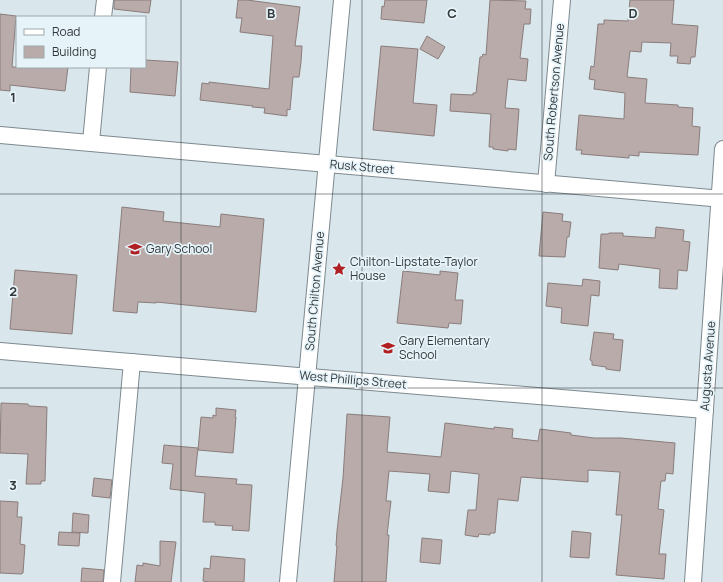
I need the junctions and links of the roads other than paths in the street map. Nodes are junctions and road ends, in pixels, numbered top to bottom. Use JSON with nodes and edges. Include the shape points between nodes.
{"nodes":[{"id":1,"x":105,"y":0,"type":"edge"},
{"id":2,"x":342,"y":0,"type":"edge"},
{"id":3,"x":562,"y":0,"type":"edge"},
{"id":4,"x":103,"y":16,"type":"edge"},
{"id":5,"x":98,"y":68,"type":"edge"},
{"id":6,"x":0,"y":134,"type":"edge"},
{"id":7,"x":90,"y":142,"type":"junction"},
{"id":8,"x":723,"y":149,"type":"edge"},
{"id":9,"x":327,"y":164,"type":"junction"},
{"id":10,"x":546,"y":184,"type":"junction"},
{"id":11,"x":721,"y":199,"type":"edge"},
{"id":12,"x":0,"y":351,"type":"edge"},
{"id":13,"x":132,"y":362,"type":"junction"},
{"id":14,"x":307,"y":376,"type":"junction"},
{"id":15,"x":705,"y":410,"type":"junction"},
{"id":16,"x":112,"y":582,"type":"edge"},
{"id":17,"x":288,"y":582,"type":"edge"},
{"id":18,"x":693,"y":582,"type":"edge"}],
"edges":[{"from":1,"to":4,"type":"street"},
{"from":2,"to":9,"type":"street","name":"South Chilton Avenue"},
{"from":3,"to":10,"type":"street","name":"South Robertson Avenue"},
{"from":5,"to":7,"type":"street"},
{"from":6,"to":7,"type":"street","name":"Rusk Street"},
{"from":7,"to":9,"type":"street","name":"Rusk Street"},
{"from":8,"to":11,"type":"street","name":"Augusta Avenue"},
{"from":9,"to":10,"type":"street","name":"Rusk Street"},
{"from":9,"to":14,"type":"street","name":"South Chilton Avenue"},
{"from":10,"to":11,"type":"street","name":"Rusk Street"},
{"from":11,"to":15,"type":"street","name":"Augusta Avenue"},
{"from":12,"to":13,"type":"street","name":"West Phillips Street"},
{"from":13,"to":14,"type":"street","name":"West Phillips Street"},
{"from":13,"to":16,"type":"street"},
{"from":14,"to":15,"type":"street","name":"West Phillips Street"},
{"from":14,"to":17,"type":"street","name":"South Chilton Avenue"},
{"from":15,"to":18,"type":"street","name":"Augusta Avenue"}]}
